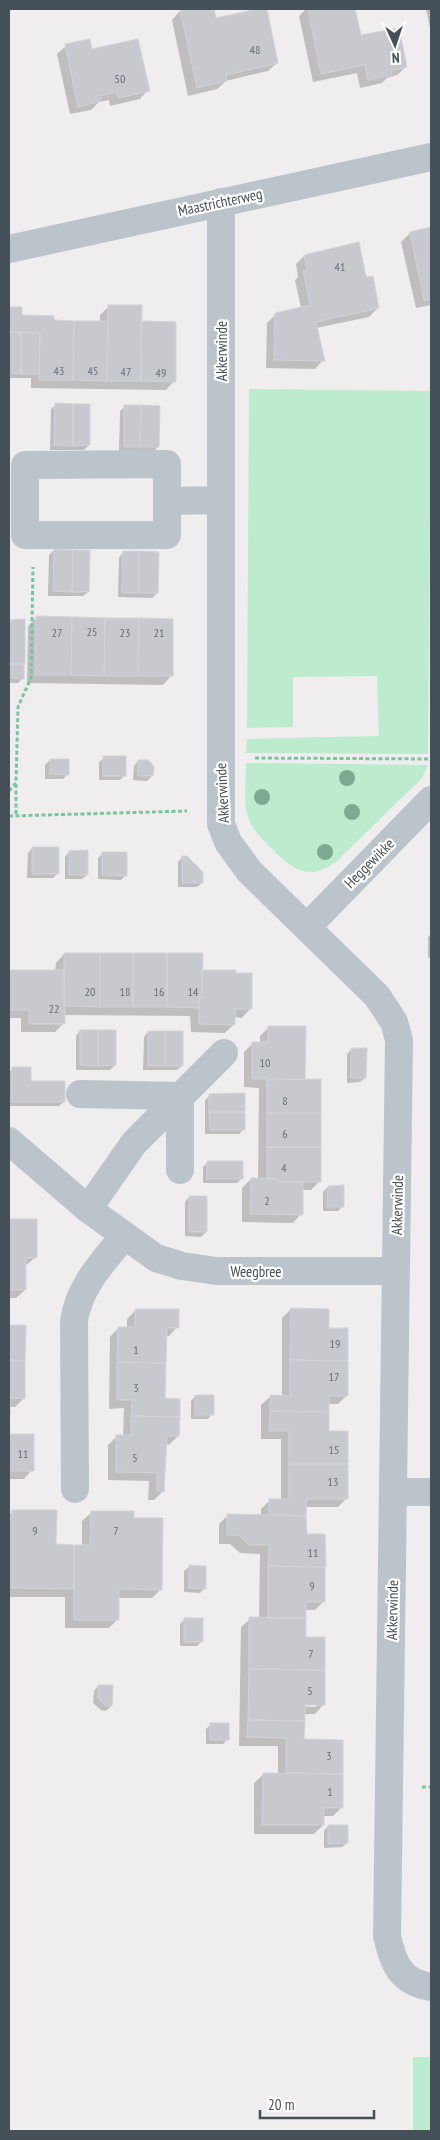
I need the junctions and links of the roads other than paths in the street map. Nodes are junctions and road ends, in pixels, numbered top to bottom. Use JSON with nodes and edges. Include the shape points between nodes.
{"nodes":[{"id":1,"x":431,"y":157,"type":"edge"},
{"id":2,"x":221,"y":202,"type":"junction"},
{"id":3,"x":9,"y":249,"type":"edge"},
{"id":4,"x":222,"y":500,"type":"junction"},
{"id":5,"x":167,"y":501,"type":"junction"},
{"id":6,"x":431,"y":800,"type":"edge"},
{"id":7,"x":308,"y":926,"type":"junction"},
{"id":8,"x":224,"y":1053,"type":"dead end"},
{"id":9,"x":80,"y":1094,"type":"dead end"},
{"id":10,"x":133,"y":1095,"type":"junction"},
{"id":11,"x":180,"y":1096,"type":"junction"},
{"id":12,"x":9,"y":1141,"type":"edge"},
{"id":13,"x":134,"y":1143,"type":"junction"},
{"id":14,"x":180,"y":1170,"type":"dead end"},
{"id":15,"x":88,"y":1209,"type":"junction"},
{"id":16,"x":124,"y":1236,"type":"junction"},
{"id":17,"x":396,"y":1272,"type":"junction"},
{"id":18,"x":75,"y":1490,"type":"dead end"},
{"id":19,"x":393,"y":1492,"type":"junction"},
{"id":20,"x":431,"y":1492,"type":"edge"},
{"id":21,"x":431,"y":1987,"type":"edge"}],
"edges":[{"from":1,"to":2,"type":"street","name":"Maastrichterweg"},
{"from":2,"to":3,"type":"street","name":"Maastrichterweg"},
{"from":2,"to":4,"type":"street","name":"Akkerwinde"},
{"from":4,"to":5,"type":"street"},
{"from":4,"to":7,"type":"street","name":"Akkerwinde","via":[[221,824],[228,842],[249,871]]},
{"from":5,"to":5,"type":"street","via":[[167,535],[25,535],[25,465],[167,464]]},
{"from":6,"to":7,"type":"street","name":"Heggewikke"},
{"from":7,"to":17,"type":"street","name":"Akkerwinde","via":[[377,996],[394,1022],[399,1059]]},
{"from":8,"to":11,"type":"street"},
{"from":9,"to":10,"type":"street"},
{"from":10,"to":11,"type":"street"},
{"from":10,"to":13,"type":"street"},
{"from":11,"to":13,"type":"street"},
{"from":11,"to":14,"type":"street"},
{"from":12,"to":15,"type":"street","name":"Weegbree"},
{"from":13,"to":15,"type":"street"},
{"from":15,"to":16,"type":"street","name":"Weegbree"},
{"from":16,"to":17,"type":"street","name":"Weegbree","via":[[156,1258],[216,1271]]},
{"from":16,"to":18,"type":"street","via":[[92,1276],[76,1307]]},
{"from":17,"to":19,"type":"street","name":"Akkerwinde"},
{"from":19,"to":20,"type":"street"},
{"from":19,"to":21,"type":"street","name":"Akkerwinde","via":[[386,1936],[391,1958],[402,1975]]}]}
